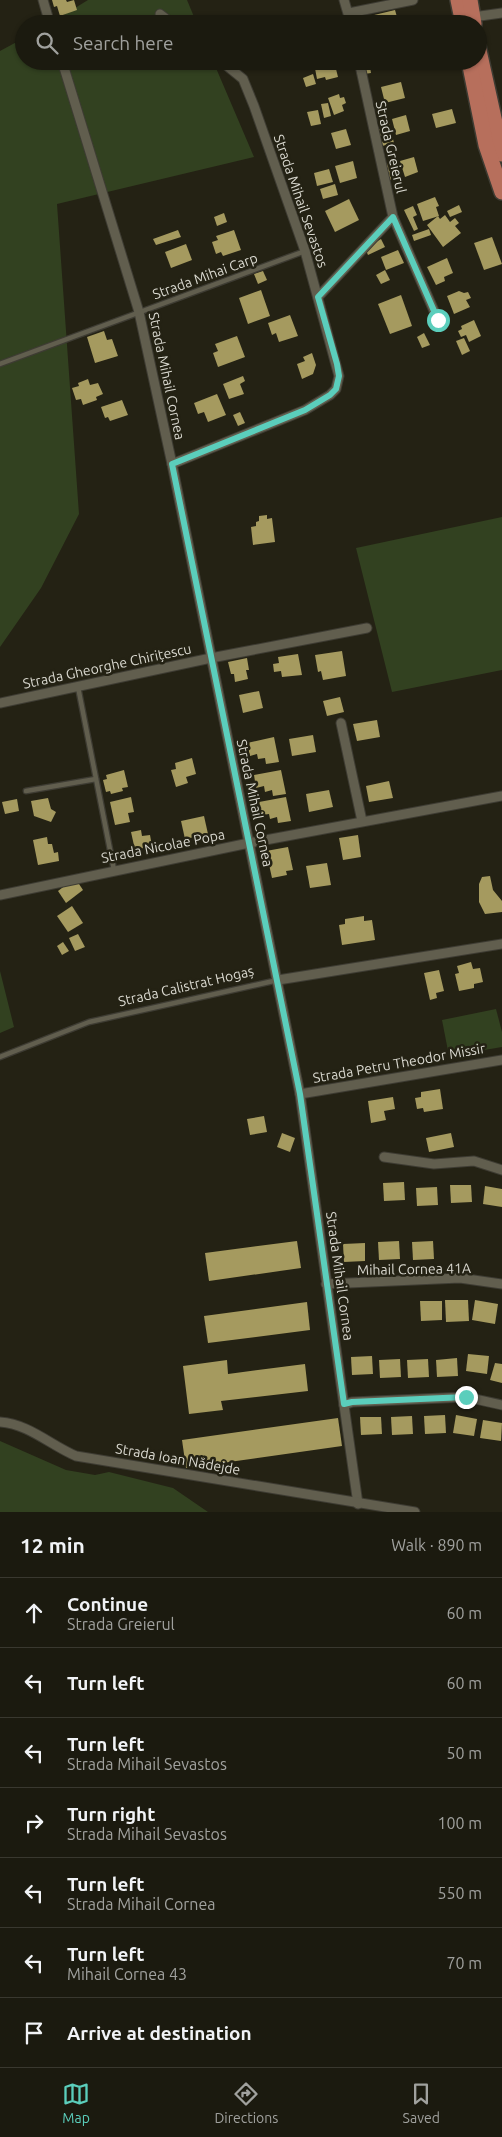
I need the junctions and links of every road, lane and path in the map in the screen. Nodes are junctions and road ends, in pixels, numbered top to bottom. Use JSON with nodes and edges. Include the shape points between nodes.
{"nodes":[{"id":1,"x":43,"y":0,"type":"edge"},
{"id":2,"x":344,"y":0,"type":"edge"},
{"id":3,"x":413,"y":0,"type":"edge"},
{"id":4,"x":458,"y":0,"type":"edge"},
{"id":5,"x":470,"y":0,"type":"edge"},
{"id":6,"x":349,"y":13,"type":"joint"},
{"id":7,"x":502,"y":13,"type":"edge"},
{"id":8,"x":47,"y":15,"type":"edge"},
{"id":9,"x":466,"y":15,"type":"edge"},
{"id":10,"x":470,"y":15,"type":"edge"},
{"id":11,"x":487,"y":17,"type":"edge"},
{"id":12,"x":65,"y":70,"type":"edge"},
{"id":13,"x":232,"y":70,"type":"edge"},
{"id":14,"x":361,"y":70,"type":"edge"},
{"id":15,"x":471,"y":70,"type":"edge"},
{"id":16,"x":483,"y":70,"type":"edge"},
{"id":17,"x":502,"y":154,"type":"edge"},
{"id":18,"x":502,"y":192,"type":"edge"},
{"id":19,"x":393,"y":217,"type":"junction"},
{"id":20,"x":305,"y":252,"type":"junction"},
{"id":21,"x":318,"y":297,"type":"junction"},
{"id":22,"x":139,"y":312,"type":"junction"},
{"id":23,"x":438,"y":320,"type":"dead end"},
{"id":24,"x":0,"y":364,"type":"edge"},
{"id":25,"x":172,"y":464,"type":"junction"},
{"id":26,"x":367,"y":628,"type":"dead end"},
{"id":27,"x":211,"y":658,"type":"junction"},
{"id":28,"x":78,"y":687,"type":"junction"},
{"id":29,"x":0,"y":703,"type":"edge"},
{"id":30,"x":341,"y":723,"type":"dead end"},
{"id":31,"x":96,"y":779,"type":"junction"},
{"id":32,"x":26,"y":791,"type":"dead end"},
{"id":33,"x":502,"y":796,"type":"edge"},
{"id":34,"x":362,"y":821,"type":"junction"},
{"id":35,"x":249,"y":843,"type":"junction"},
{"id":36,"x":114,"y":870,"type":"junction"},
{"id":37,"x":0,"y":895,"type":"edge"},
{"id":38,"x":502,"y":944,"type":"edge"},
{"id":39,"x":278,"y":980,"type":"junction"},
{"id":40,"x":0,"y":1056,"type":"edge"},
{"id":41,"x":502,"y":1060,"type":"edge"},
{"id":42,"x":300,"y":1094,"type":"junction"},
{"id":43,"x":384,"y":1157,"type":"dead end"},
{"id":44,"x":502,"y":1170,"type":"edge"},
{"id":45,"x":326,"y":1284,"type":"junction"},
{"id":46,"x":502,"y":1284,"type":"edge"},
{"id":47,"x":344,"y":1404,"type":"junction"},
{"id":48,"x":502,"y":1405,"type":"edge"},
{"id":49,"x":0,"y":1422,"type":"edge"},
{"id":50,"x":358,"y":1504,"type":"junction"},
{"id":51,"x":415,"y":1512,"type":"edge"}],
"edges":[{"from":1,"to":8,"type":"street"},
{"from":2,"to":6,"type":"street"},
{"from":3,"to":6,"type":"street"},
{"from":4,"to":9,"type":"main road"},
{"from":5,"to":10,"type":"main road"},
{"from":7,"to":11,"type":"street"},
{"from":12,"to":22,"type":"street","name":"Strada Mihail Cornea"},
{"from":13,"to":20,"type":"street","name":"Strada Mihail Sevastos","via":[[243,79]]},
{"from":14,"to":19,"type":"street","name":"Strada Greierul"},
{"from":15,"to":18,"type":"main road","via":[[486,145]]},
{"from":16,"to":17,"type":"main road"},
{"from":19,"to":21,"type":"street"},
{"from":19,"to":23,"type":"street","name":"Strada Greierul"},
{"from":20,"to":21,"type":"street","name":"Strada Mihail Sevastos"},
{"from":20,"to":22,"type":"lane","name":"Strada Mihai Carp"},
{"from":21,"to":25,"type":"street","name":"Strada Mihail Sevastos","via":[[337,364],[336,389],[305,410]]},
{"from":22,"to":24,"type":"lane","name":"Strada Mihai Carp"},
{"from":22,"to":25,"type":"street","name":"Strada Mihail Cornea"},
{"from":25,"to":27,"type":"street","name":"Strada Mihail Cornea"},
{"from":26,"to":27,"type":"street","name":"Strada Gheorghe Chirițescu"},
{"from":27,"to":28,"type":"street","name":"Strada Gheorghe Chirițescu"},
{"from":27,"to":35,"type":"street","name":"Strada Mihail Cornea"},
{"from":28,"to":29,"type":"street","name":"Strada Gheorghe Chirițescu"},
{"from":28,"to":31,"type":"lane"},
{"from":30,"to":34,"type":"street"},
{"from":31,"to":32,"type":"lane"},
{"from":31,"to":36,"type":"lane"},
{"from":33,"to":34,"type":"street","name":"Strada Nicolae Popa"},
{"from":34,"to":35,"type":"street","name":"Strada Nicolae Popa"},
{"from":35,"to":36,"type":"street","name":"Strada Nicolae Popa"},
{"from":35,"to":39,"type":"street","name":"Strada Mihail Cornea"},
{"from":36,"to":37,"type":"street","name":"Strada Nicolae Popa"},
{"from":38,"to":39,"type":"street","name":"Strada Calistrat Hogaș"},
{"from":39,"to":40,"type":"lane","name":"Strada Calistrat Hogaș","via":[[89,1022]]},
{"from":39,"to":42,"type":"street","name":"Strada Mihail Cornea"},
{"from":41,"to":42,"type":"street","name":"Strada Petru Theodor Missir"},
{"from":42,"to":45,"type":"street","name":"Strada Mihail Cornea"},
{"from":43,"to":44,"type":"street","via":[[434,1164],[474,1161]]},
{"from":45,"to":46,"type":"street","name":"Mihail Cornea 41A","via":[[460,1278]]},
{"from":45,"to":47,"type":"street","name":"Strada Mihail Cornea"},
{"from":47,"to":48,"type":"street","via":[[466,1397]]},
{"from":47,"to":50,"type":"street","name":"Strada Mihail Cornea"},
{"from":49,"to":50,"type":"street","name":"Strada Ioan Nădejde","via":[[33,1431],[76,1456]]},
{"from":50,"to":51,"type":"street"}]}
